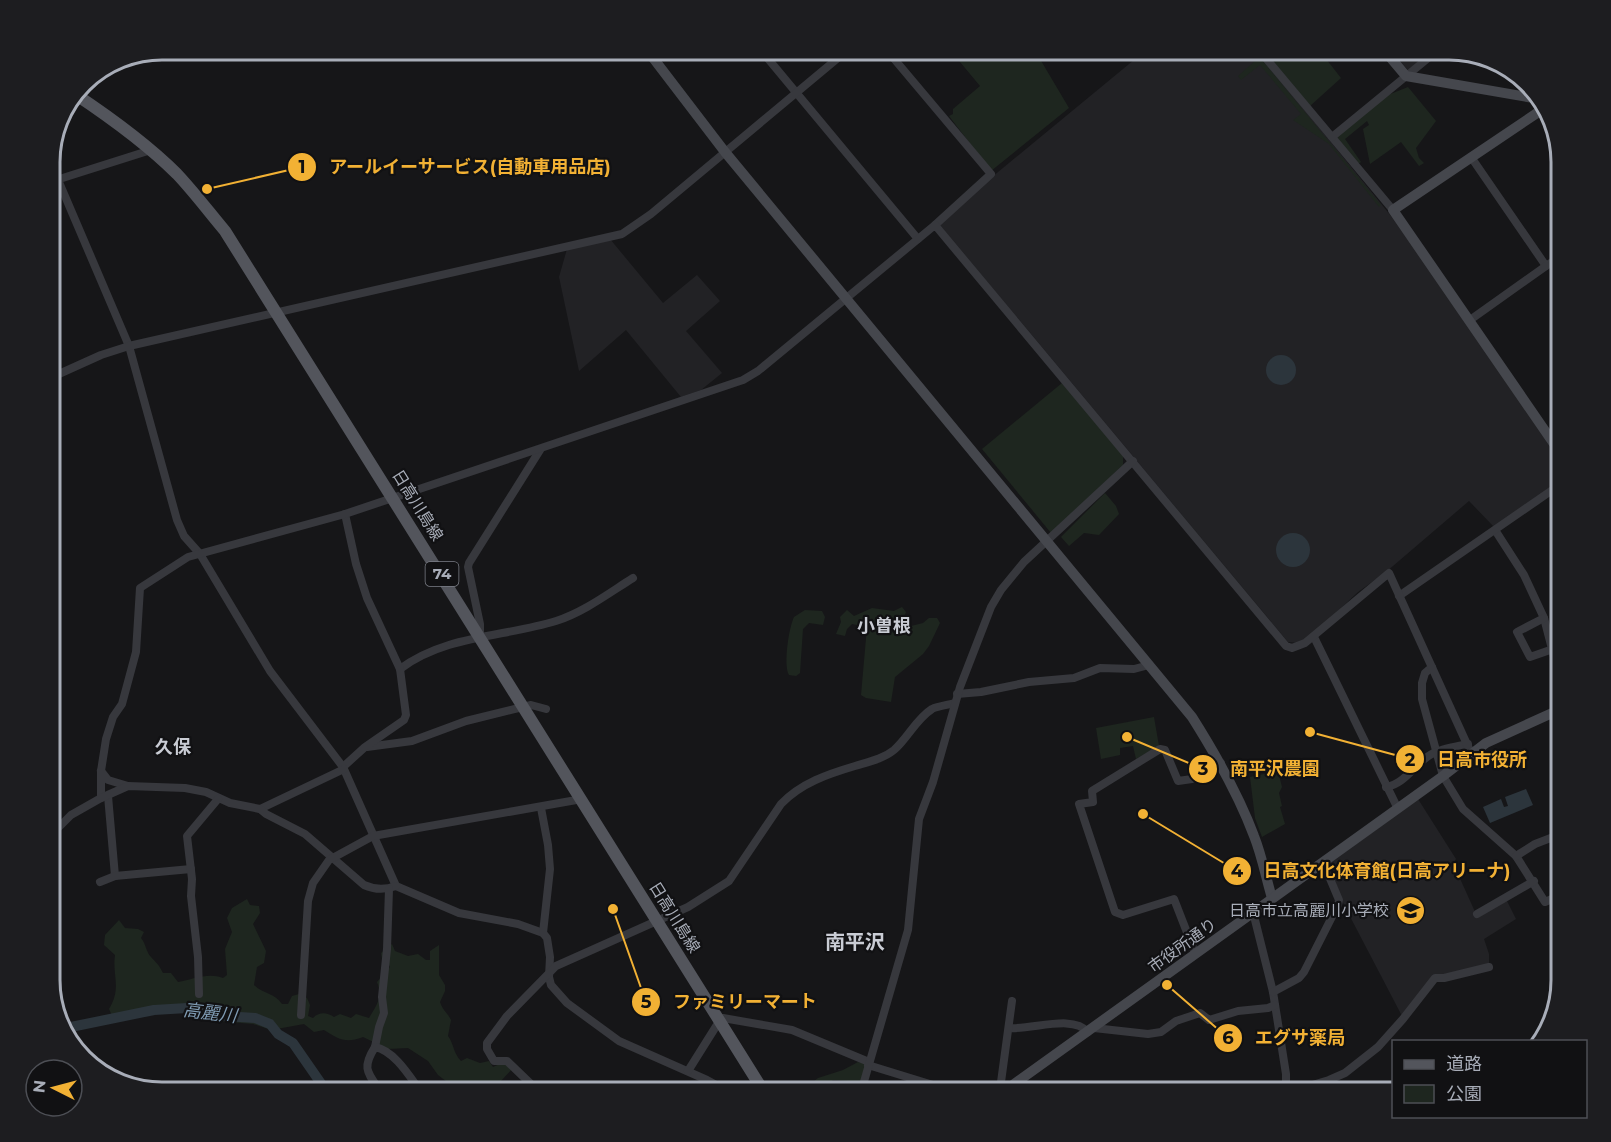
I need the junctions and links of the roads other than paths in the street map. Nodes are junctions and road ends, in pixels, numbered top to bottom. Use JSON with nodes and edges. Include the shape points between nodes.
{"nodes":[{"id":1,"x":655,"y":60,"type":"edge"},
{"id":2,"x":768,"y":60,"type":"edge"},
{"id":3,"x":836,"y":60,"type":"edge"},
{"id":4,"x":897,"y":60,"type":"edge"},
{"id":5,"x":1267,"y":60,"type":"edge"},
{"id":6,"x":1392,"y":60,"type":"edge"},
{"id":7,"x":1426,"y":60,"type":"edge"},
{"id":8,"x":1406,"y":76,"type":"junction"},
{"id":9,"x":796,"y":92,"type":"junction"},
{"id":10,"x":1527,"y":97,"type":"edge"},
{"id":11,"x":82,"y":99,"type":"edge"},
{"id":12,"x":1538,"y":113,"type":"edge"},
{"id":13,"x":1332,"y":137,"type":"junction"},
{"id":14,"x":151,"y":150,"type":"junction"},
{"id":15,"x":724,"y":152,"type":"junction"},
{"id":16,"x":1471,"y":158,"type":"junction"},
{"id":17,"x":60,"y":179,"type":"edge"},
{"id":18,"x":60,"y":194,"type":"edge"},
{"id":19,"x":1393,"y":210,"type":"junction"},
{"id":20,"x":935,"y":225,"type":"junction"},
{"id":21,"x":918,"y":239,"type":"junction"},
{"id":22,"x":1551,"y":264,"type":"edge"},
{"id":23,"x":1546,"y":267,"type":"junction"},
{"id":24,"x":846,"y":297,"type":"junction"},
{"id":25,"x":278,"y":313,"type":"junction"},
{"id":26,"x":1470,"y":320,"type":"junction"},
{"id":27,"x":129,"y":346,"type":"junction"},
{"id":28,"x":60,"y":374,"type":"edge"},
{"id":29,"x":1551,"y":438,"type":"edge"},
{"id":30,"x":540,"y":449,"type":"junction"},
{"id":31,"x":1133,"y":461,"type":"junction"},
{"id":32,"x":1551,"y":492,"type":"edge"},
{"id":33,"x":394,"y":498,"type":"junction"},
{"id":34,"x":345,"y":514,"type":"junction"},
{"id":35,"x":1495,"y":530,"type":"junction"},
{"id":36,"x":1047,"y":541,"type":"junction"},
{"id":37,"x":200,"y":554,"type":"junction"},
{"id":38,"x":633,"y":578,"type":"dead end"},
{"id":39,"x":1399,"y":596,"type":"junction"},
{"id":40,"x":1544,"y":618,"type":"junction"},
{"id":41,"x":480,"y":636,"type":"junction"},
{"id":42,"x":1314,"y":637,"type":"junction"},
{"id":43,"x":1551,"y":642,"type":"edge"},
{"id":44,"x":1551,"y":650,"type":"edge"},
{"id":45,"x":1149,"y":665,"type":"junction"},
{"id":46,"x":1432,"y":667,"type":"junction"},
{"id":47,"x":400,"y":669,"type":"junction"},
{"id":48,"x":957,"y":694,"type":"junction"},
{"id":49,"x":955,"y":703,"type":"junction"},
{"id":50,"x":524,"y":707,"type":"junction"},
{"id":51,"x":546,"y":710,"type":"dead end"},
{"id":52,"x":1551,"y":714,"type":"edge"},
{"id":53,"x":365,"y":747,"type":"junction"},
{"id":54,"x":1469,"y":749,"type":"junction"},
{"id":55,"x":1438,"y":751,"type":"junction"},
{"id":56,"x":1221,"y":764,"type":"junction"},
{"id":57,"x":344,"y":768,"type":"junction"},
{"id":58,"x":101,"y":771,"type":"junction"},
{"id":59,"x":1443,"y":776,"type":"junction"},
{"id":60,"x":128,"y":786,"type":"junction"},
{"id":61,"x":1386,"y":787,"type":"junction"},
{"id":62,"x":104,"y":797,"type":"junction"},
{"id":63,"x":218,"y":799,"type":"junction"},
{"id":64,"x":582,"y":799,"type":"junction"},
{"id":65,"x":260,"y":808,"type":"junction"},
{"id":66,"x":541,"y":808,"type":"junction"},
{"id":67,"x":1398,"y":809,"type":"junction"},
{"id":68,"x":60,"y":826,"type":"edge"},
{"id":69,"x":373,"y":836,"type":"junction"},
{"id":70,"x":1551,"y":838,"type":"edge"},
{"id":71,"x":1516,"y":856,"type":"junction"},
{"id":72,"x":332,"y":858,"type":"junction"},
{"id":73,"x":1323,"y":862,"type":"junction"},
{"id":74,"x":191,"y":869,"type":"junction"},
{"id":75,"x":115,"y":876,"type":"junction"},
{"id":76,"x":1534,"y":881,"type":"junction"},
{"id":77,"x":100,"y":882,"type":"dead end"},
{"id":78,"x":393,"y":888,"type":"junction"},
{"id":79,"x":1272,"y":898,"type":"junction"},
{"id":80,"x":1551,"y":900,"type":"edge"},
{"id":81,"x":1253,"y":912,"type":"junction"},
{"id":82,"x":1477,"y":914,"type":"dead end"},
{"id":83,"x":658,"y":921,"type":"junction"},
{"id":84,"x":543,"y":933,"type":"junction"},
{"id":85,"x":1195,"y":953,"type":"junction"},
{"id":86,"x":1489,"y":967,"type":"dead end"},
{"id":87,"x":550,"y":970,"type":"junction"},
{"id":88,"x":1273,"y":992,"type":"junction"},
{"id":89,"x":199,"y":994,"type":"dead end"},
{"id":90,"x":1012,"y":1001,"type":"dead end"},
{"id":91,"x":1275,"y":1005,"type":"junction"},
{"id":92,"x":302,"y":1015,"type":"dead end"},
{"id":93,"x":720,"y":1020,"type":"junction"},
{"id":94,"x":1009,"y":1028,"type":"junction"},
{"id":95,"x":1091,"y":1030,"type":"junction"},
{"id":96,"x":375,"y":1047,"type":"junction"},
{"id":97,"x":869,"y":1063,"type":"junction"},
{"id":98,"x":688,"y":1071,"type":"junction"},
{"id":99,"x":374,"y":1082,"type":"edge"},
{"id":100,"x":413,"y":1082,"type":"edge"},
{"id":101,"x":529,"y":1082,"type":"edge"},
{"id":102,"x":709,"y":1082,"type":"edge"},
{"id":103,"x":758,"y":1082,"type":"edge"},
{"id":104,"x":864,"y":1082,"type":"edge"},
{"id":105,"x":925,"y":1082,"type":"edge"},
{"id":106,"x":1001,"y":1082,"type":"edge"},
{"id":107,"x":1017,"y":1082,"type":"edge"},
{"id":108,"x":1287,"y":1082,"type":"edge"},
{"id":109,"x":1322,"y":1082,"type":"edge"}],
"edges":[{"from":1,"to":15,"type":"street"},
{"from":2,"to":9,"type":"street"},
{"from":3,"to":9,"type":"street"},
{"from":4,"to":20,"type":"street","via":[[991,174]]},
{"from":5,"to":13,"type":"street"},
{"from":6,"to":8,"type":"street"},
{"from":7,"to":8,"type":"street"},
{"from":8,"to":10,"type":"street"},
{"from":8,"to":13,"type":"street"},
{"from":9,"to":15,"type":"street"},
{"from":9,"to":21,"type":"street"},
{"from":11,"to":14,"type":"main road","name":"日高川島線","number":"74"},
{"from":12,"to":16,"type":"street"},
{"from":13,"to":19,"type":"street"},
{"from":14,"to":17,"type":"street"},
{"from":14,"to":25,"type":"main road","name":"日高川島線","number":"74","via":[[225,231]]},
{"from":15,"to":24,"type":"street"},
{"from":15,"to":25,"type":"street","via":[[622,234]]},
{"from":16,"to":19,"type":"street"},
{"from":16,"to":23,"type":"street"},
{"from":18,"to":27,"type":"street"},
{"from":19,"to":26,"type":"street"},
{"from":20,"to":21,"type":"street"},
{"from":20,"to":31,"type":"street"},
{"from":21,"to":24,"type":"street"},
{"from":22,"to":23,"type":"street"},
{"from":23,"to":26,"type":"street"},
{"from":24,"to":30,"type":"street","via":[[743,380]]},
{"from":24,"to":36,"type":"street"},
{"from":25,"to":27,"type":"street"},
{"from":25,"to":33,"type":"main road","name":"日高川島線","number":"74"},
{"from":26,"to":29,"type":"street"},
{"from":27,"to":28,"type":"street"},
{"from":27,"to":37,"type":"street","via":[[177,520],[184,536]]},
{"from":30,"to":33,"type":"street"},
{"from":30,"to":41,"type":"street","via":[[469,563]]},
{"from":31,"to":36,"type":"street"},
{"from":31,"to":42,"type":"street","via":[[1286,646],[1292,648]]},
{"from":32,"to":35,"type":"street"},
{"from":33,"to":34,"type":"street"},
{"from":33,"to":41,"type":"main road","name":"日高川島線","number":"74"},
{"from":34,"to":37,"type":"street"},
{"from":34,"to":47,"type":"street","via":[[368,598]]},
{"from":35,"to":39,"type":"street"},
{"from":35,"to":40,"type":"street","via":[[1524,575]]},
{"from":36,"to":45,"type":"street"},
{"from":36,"to":48,"type":"street","via":[[1011,577],[991,607]]},
{"from":37,"to":57,"type":"street","via":[[270,671]]},
{"from":37,"to":58,"type":"street","via":[[188,557],[140,588],[136,652],[122,704],[110,727]]},
{"from":38,"to":41,"type":"street","via":[[557,620]]},
{"from":39,"to":42,"type":"street","via":[[1389,573]]},
{"from":39,"to":46,"type":"street"},
{"from":40,"to":43,"type":"street"},
{"from":40,"to":44,"type":"street","via":[[1517,632],[1530,657]]},
{"from":41,"to":47,"type":"street","via":[[418,656]]},
{"from":41,"to":50,"type":"main road","name":"日高川島線","number":"74"},
{"from":42,"to":61,"type":"street"},
{"from":45,"to":48,"type":"street","via":[[1134,669],[1100,668],[1074,678]]},
{"from":45,"to":56,"type":"street","via":[[1192,717]]},
{"from":46,"to":54,"type":"street"},
{"from":46,"to":55,"type":"street","via":[[1425,673],[1422,699]]},
{"from":47,"to":53,"type":"street","via":[[404,720]]},
{"from":48,"to":49,"type":"street"},
{"from":49,"to":83,"type":"street","via":[[933,709],[893,750],[877,759],[791,793],[729,881]]},
{"from":49,"to":97,"type":"street","via":[[919,819],[908,930]]},
{"from":50,"to":51,"type":"street"},
{"from":50,"to":53,"type":"street","via":[[466,721],[412,741]]},
{"from":50,"to":64,"type":"main road","name":"日高川島線","number":"74"},
{"from":52,"to":54,"type":"street","name":"市役所通り"},
{"from":53,"to":57,"type":"street"},
{"from":54,"to":55,"type":"street"},
{"from":54,"to":59,"type":"street","name":"市役所通り"},
{"from":55,"to":59,"type":"street"},
{"from":55,"to":61,"type":"street","via":[[1398,783]]},
{"from":56,"to":79,"type":"street","via":[[1255,839]]},
{"from":56,"to":85,"type":"street","via":[[1178,781],[1165,750],[1160,749],[1092,791],[1094,802],[1079,804],[1115,912],[1123,915],[1174,898]]},
{"from":57,"to":65,"type":"street"},
{"from":57,"to":69,"type":"street"},
{"from":58,"to":60,"type":"street","via":[[108,780]]},
{"from":58,"to":62,"type":"street"},
{"from":59,"to":67,"type":"street","name":"市役所通り"},
{"from":59,"to":71,"type":"street","via":[[1463,808]]},
{"from":60,"to":62,"type":"street"},
{"from":60,"to":63,"type":"street","via":[[185,788]]},
{"from":61,"to":67,"type":"street"},
{"from":62,"to":68,"type":"street","via":[[71,815]]},
{"from":62,"to":75,"type":"street"},
{"from":63,"to":65,"type":"street"},
{"from":63,"to":74,"type":"street","via":[[187,836]]},
{"from":64,"to":66,"type":"street"},
{"from":64,"to":83,"type":"main road","name":"日高川島線","number":"74"},
{"from":65,"to":72,"type":"street","via":[[305,834]]},
{"from":66,"to":69,"type":"street"},
{"from":66,"to":84,"type":"street","via":[[550,869]]},
{"from":67,"to":73,"type":"street","name":"市役所通り"},
{"from":69,"to":72,"type":"street"},
{"from":69,"to":78,"type":"street"},
{"from":70,"to":71,"type":"street"},
{"from":71,"to":76,"type":"street"},
{"from":72,"to":78,"type":"street","via":[[364,885]]},
{"from":72,"to":92,"type":"street","via":[[313,883],[308,901]]},
{"from":73,"to":79,"type":"street","name":"市役所通り"},
{"from":73,"to":88,"type":"street","via":[[1338,905],[1304,972]]},
{"from":74,"to":75,"type":"street"},
{"from":74,"to":89,"type":"street"},
{"from":75,"to":77,"type":"street"},
{"from":76,"to":80,"type":"street","via":[[1545,902]]},
{"from":76,"to":82,"type":"street"},
{"from":78,"to":84,"type":"street","via":[[459,913]]},
{"from":78,"to":96,"type":"street","via":[[382,997],[384,1013]]},
{"from":79,"to":81,"type":"street","name":"市役所通り"},
{"from":81,"to":85,"type":"street","name":"市役所通り"},
{"from":81,"to":88,"type":"street"},
{"from":83,"to":87,"type":"street"},
{"from":83,"to":93,"type":"main road","name":"日高川島線","number":"74"},
{"from":84,"to":87,"type":"street","via":[[547,938]]},
{"from":85,"to":95,"type":"street","name":"市役所通り"},
{"from":86,"to":109,"type":"street","via":[[1435,978],[1378,1047],[1345,1073]]},
{"from":87,"to":98,"type":"street","via":[[551,986],[556,993],[619,1041]]},
{"from":87,"to":101,"type":"street","via":[[487,1043],[486,1049],[494,1060],[507,1060]]},
{"from":88,"to":91,"type":"street"},
{"from":90,"to":94,"type":"street"},
{"from":91,"to":95,"type":"street","via":[[1209,1020],[1200,1013],[1191,1015],[1148,1034]]},
{"from":91,"to":108,"type":"street"},
{"from":93,"to":97,"type":"street","via":[[792,1030]]},
{"from":93,"to":98,"type":"street"},
{"from":93,"to":103,"type":"main road","name":"日高川島線","number":"74"},
{"from":94,"to":95,"type":"street","via":[[1060,1023]]},
{"from":94,"to":106,"type":"street"},
{"from":95,"to":107,"type":"street","name":"市役所通り"},
{"from":96,"to":99,"type":"street","via":[[366,1065]]},
{"from":96,"to":100,"type":"street","via":[[392,1057]]},
{"from":97,"to":104,"type":"street"},
{"from":97,"to":105,"type":"street"},
{"from":98,"to":102,"type":"street"}]}
